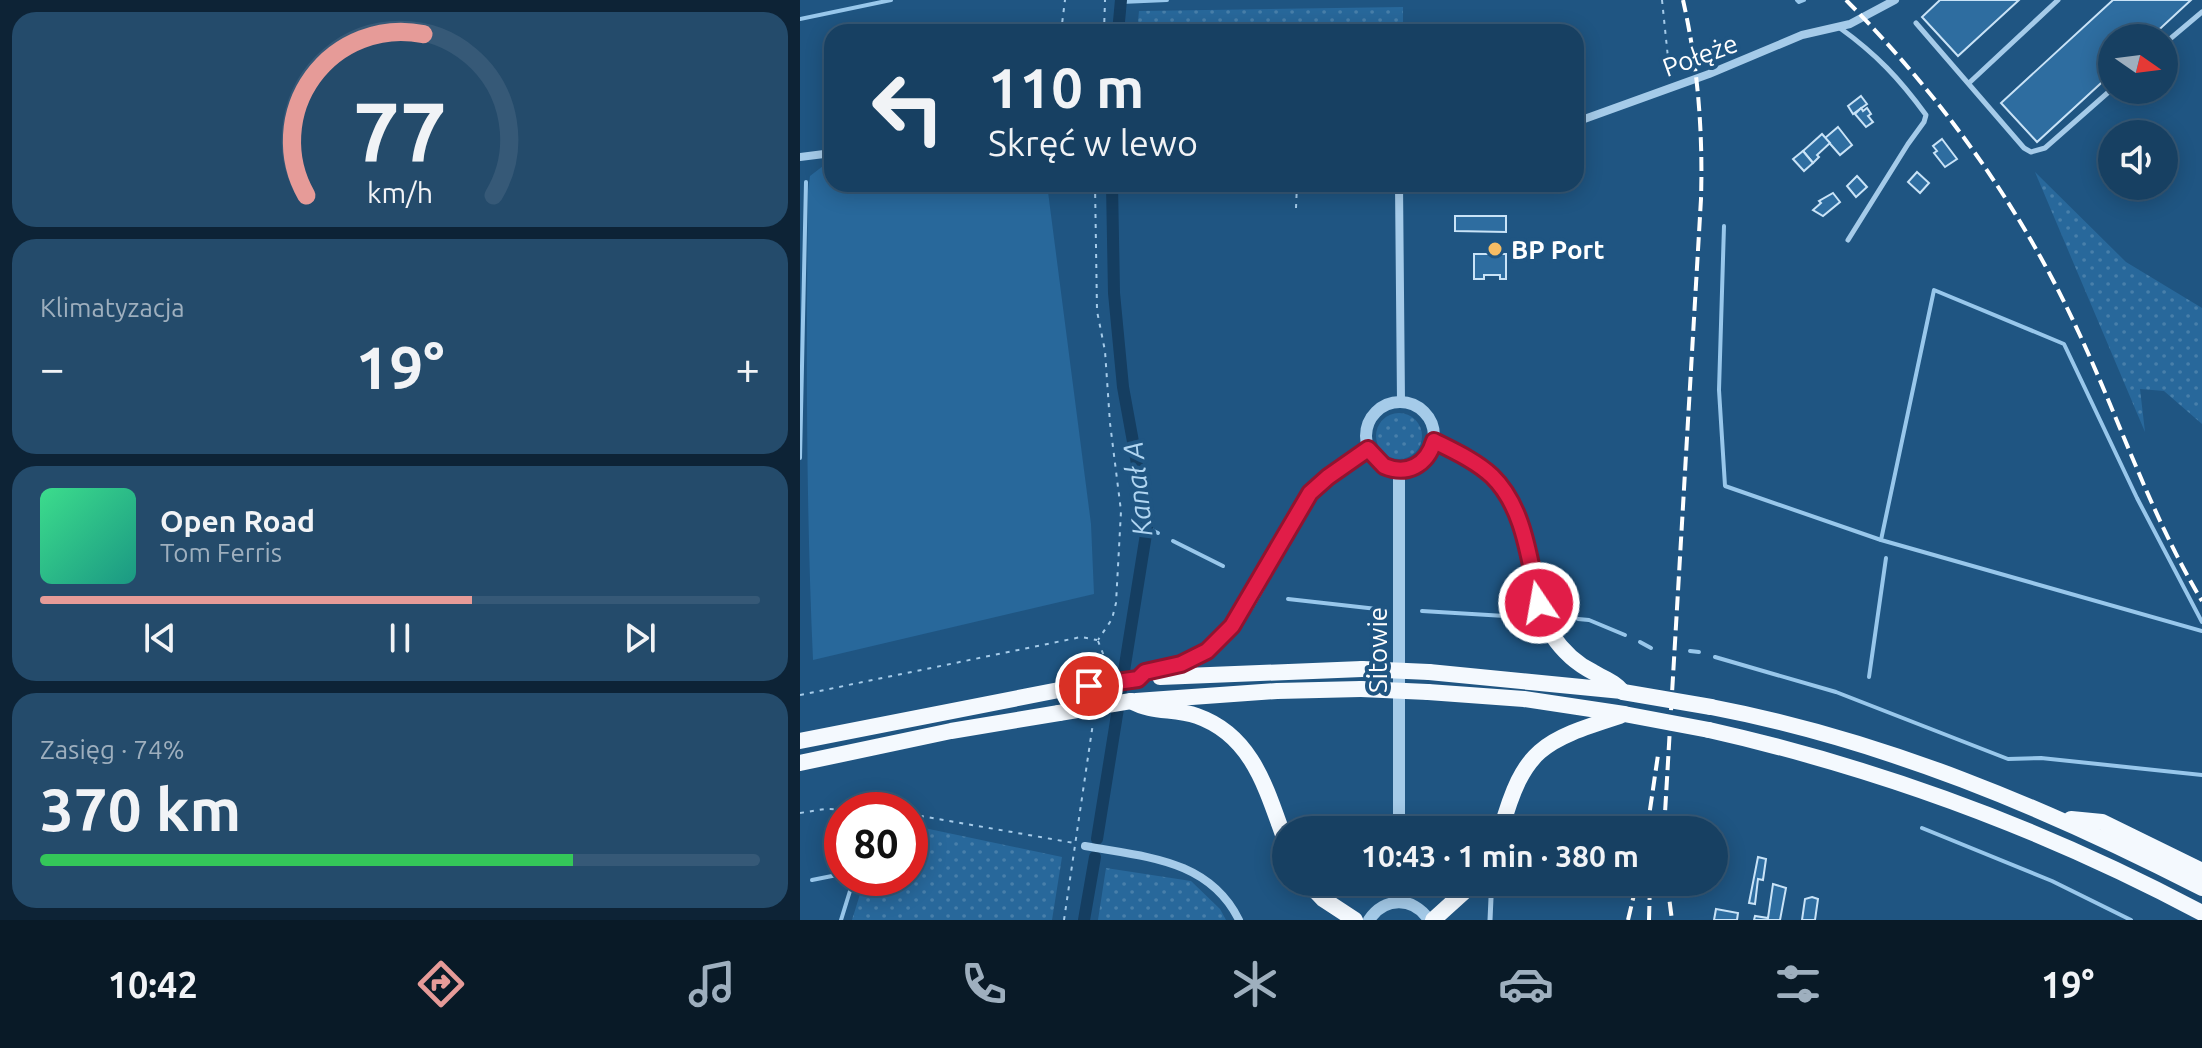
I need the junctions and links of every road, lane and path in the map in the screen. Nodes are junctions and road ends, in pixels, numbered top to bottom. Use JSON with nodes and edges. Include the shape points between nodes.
{"nodes":[{"id":1,"x":1065,"y":0,"type":"edge"},
{"id":2,"x":1105,"y":0,"type":"edge"},
{"id":3,"x":1662,"y":0,"type":"edge"},
{"id":4,"x":1895,"y":0,"type":"edge"},
{"id":5,"x":2058,"y":0,"type":"edge"},
{"id":6,"x":2202,"y":12,"type":"edge"},
{"id":7,"x":1916,"y":23,"type":"dead end"},
{"id":8,"x":1062,"y":24,"type":"edge"},
{"id":9,"x":1104,"y":24,"type":"edge"},
{"id":10,"x":1839,"y":27,"type":"junction"},
{"id":11,"x":2178,"y":32,"type":"edge"},
{"id":12,"x":1969,"y":83,"type":"junction"},
{"id":13,"x":1671,"y":87,"type":"junction"},
{"id":14,"x":2098,"y":101,"type":"edge"},
{"id":15,"x":1584,"y":119,"type":"edge"},
{"id":16,"x":824,"y":154,"type":"edge"},
{"id":17,"x":800,"y":157,"type":"edge"},
{"id":18,"x":1095,"y":192,"type":"edge"},
{"id":19,"x":1297,"y":192,"type":"edge"},
{"id":20,"x":1399,"y":192,"type":"edge"},
{"id":21,"x":1296,"y":208,"type":"dead end"},
{"id":22,"x":1848,"y":240,"type":"dead end"},
{"id":23,"x":1401,"y":401,"type":"junction"},
{"id":24,"x":1434,"y":441,"type":"junction"},
{"id":25,"x":1368,"y":449,"type":"junction"},
{"id":26,"x":1399,"y":470,"type":"junction"},
{"id":27,"x":1098,"y":640,"type":"junction"},
{"id":28,"x":1101,"y":670,"type":"dead end"},
{"id":29,"x":1138,"y":679,"type":"junction"},
{"id":30,"x":1623,"y":692,"type":"junction"},
{"id":31,"x":800,"y":695,"type":"edge"},
{"id":32,"x":1131,"y":701,"type":"junction"},
{"id":33,"x":1094,"y":712,"type":"dead end"},
{"id":34,"x":1624,"y":714,"type":"junction"},
{"id":35,"x":800,"y":741,"type":"edge"},
{"id":36,"x":800,"y":763,"type":"edge"},
{"id":37,"x":824,"y":809,"type":"edge"},
{"id":38,"x":800,"y":813,"type":"edge"},
{"id":39,"x":1276,"y":816,"type":"edge"},
{"id":40,"x":1399,"y":816,"type":"edge"},
{"id":41,"x":1506,"y":816,"type":"edge"},
{"id":42,"x":928,"y":817,"type":"edge"},
{"id":43,"x":2058,"y":818,"type":"junction"},
{"id":44,"x":1074,"y":843,"type":"junction"},
{"id":45,"x":1085,"y":846,"type":"joint"},
{"id":46,"x":2202,"y":871,"type":"edge"},
{"id":47,"x":2202,"y":888,"type":"edge"},
{"id":48,"x":1320,"y":896,"type":"edge"},
{"id":49,"x":1399,"y":896,"type":"edge"},
{"id":50,"x":1459,"y":896,"type":"edge"},
{"id":51,"x":1491,"y":898,"type":"dead end"},
{"id":52,"x":1399,"y":902,"type":"junction"},
{"id":53,"x":2202,"y":913,"type":"edge"},
{"id":54,"x":1064,"y":920,"type":"edge"},
{"id":55,"x":1239,"y":920,"type":"edge"},
{"id":56,"x":1355,"y":920,"type":"edge"},
{"id":57,"x":1369,"y":920,"type":"edge"},
{"id":58,"x":1431,"y":920,"type":"edge"},
{"id":59,"x":1490,"y":920,"type":"edge"}],
"edges":[{"from":1,"to":8,"type":"path"},
{"from":2,"to":9,"type":"path"},
{"from":3,"to":13,"type":"path"},
{"from":4,"to":10,"type":"street","name":"Połęże"},
{"from":5,"to":12,"type":"lane"},
{"from":6,"to":11,"type":"lane"},
{"from":7,"to":12,"type":"lane"},
{"from":10,"to":13,"type":"street","name":"Połęże","via":[[1802,35]]},
{"from":10,"to":22,"type":"lane","via":[[1880,58],[1926,115]]},
{"from":12,"to":14,"type":"lane","via":[[2031,152],[2045,148]]},
{"from":13,"to":15,"type":"street","name":"Połęże"},
{"from":16,"to":17,"type":"street"},
{"from":18,"to":27,"type":"path","via":[[1097,311],[1121,511],[1116,603]]},
{"from":19,"to":21,"type":"path"},
{"from":20,"to":23,"type":"street"},
{"from":23,"to":24,"type":"street","via":[[1424,410],[1433,424]]},
{"from":23,"to":25,"type":"street","via":[[1386,404],[1369,419]]},
{"from":24,"to":26,"type":"street","via":[[1422,462]]},
{"from":24,"to":30,"type":"highway","via":[[1478,465],[1501,486],[1517,514],[1552,635],[1579,663]]},
{"from":25,"to":26,"type":"street","via":[[1384,466]]},
{"from":25,"to":29,"type":"highway","via":[[1310,493],[1232,626],[1216,644],[1195,658],[1145,672]]},
{"from":26,"to":40,"type":"street","name":"Sitowie"},
{"from":27,"to":28,"type":"path","via":[[1104,656]]},
{"from":27,"to":31,"type":"path","via":[[1081,637]]},
{"from":29,"to":30,"type":"highway","bridge":true,"via":[[1362,669]]},
{"from":29,"to":35,"type":"highway","bridge":true},
{"from":30,"to":43,"type":"highway","bridge":true,"via":[[1831,735],[1917,762]]},
{"from":32,"to":34,"type":"highway","bridge":true,"via":[[1361,689],[1524,699]]},
{"from":32,"to":36,"type":"highway","bridge":true},
{"from":32,"to":39,"type":"highway","via":[[1145,709],[1196,716],[1241,743]]},
{"from":33,"to":44,"type":"path"},
{"from":34,"to":41,"type":"highway","via":[[1564,735],[1540,751],[1519,775]]},
{"from":34,"to":53,"type":"highway","bridge":true,"via":[[1803,752],[1918,788],[2034,832]]},
{"from":37,"to":38,"type":"path"},
{"from":42,"to":44,"type":"path"},
{"from":43,"to":46,"type":"highway","via":[[2102,822]]},
{"from":43,"to":47,"type":"highway"},
{"from":44,"to":45,"type":"path"},
{"from":44,"to":54,"type":"path"},
{"from":45,"to":55,"type":"street","via":[[1174,863],[1203,877],[1231,904]]},
{"from":48,"to":56,"type":"highway"},
{"from":49,"to":52,"type":"street"},
{"from":50,"to":58,"type":"highway"},
{"from":51,"to":59,"type":"lane"},
{"from":52,"to":57,"type":"street","via":[[1382,906]]},
{"from":52,"to":58,"type":"street","via":[[1414,905]]}]}
